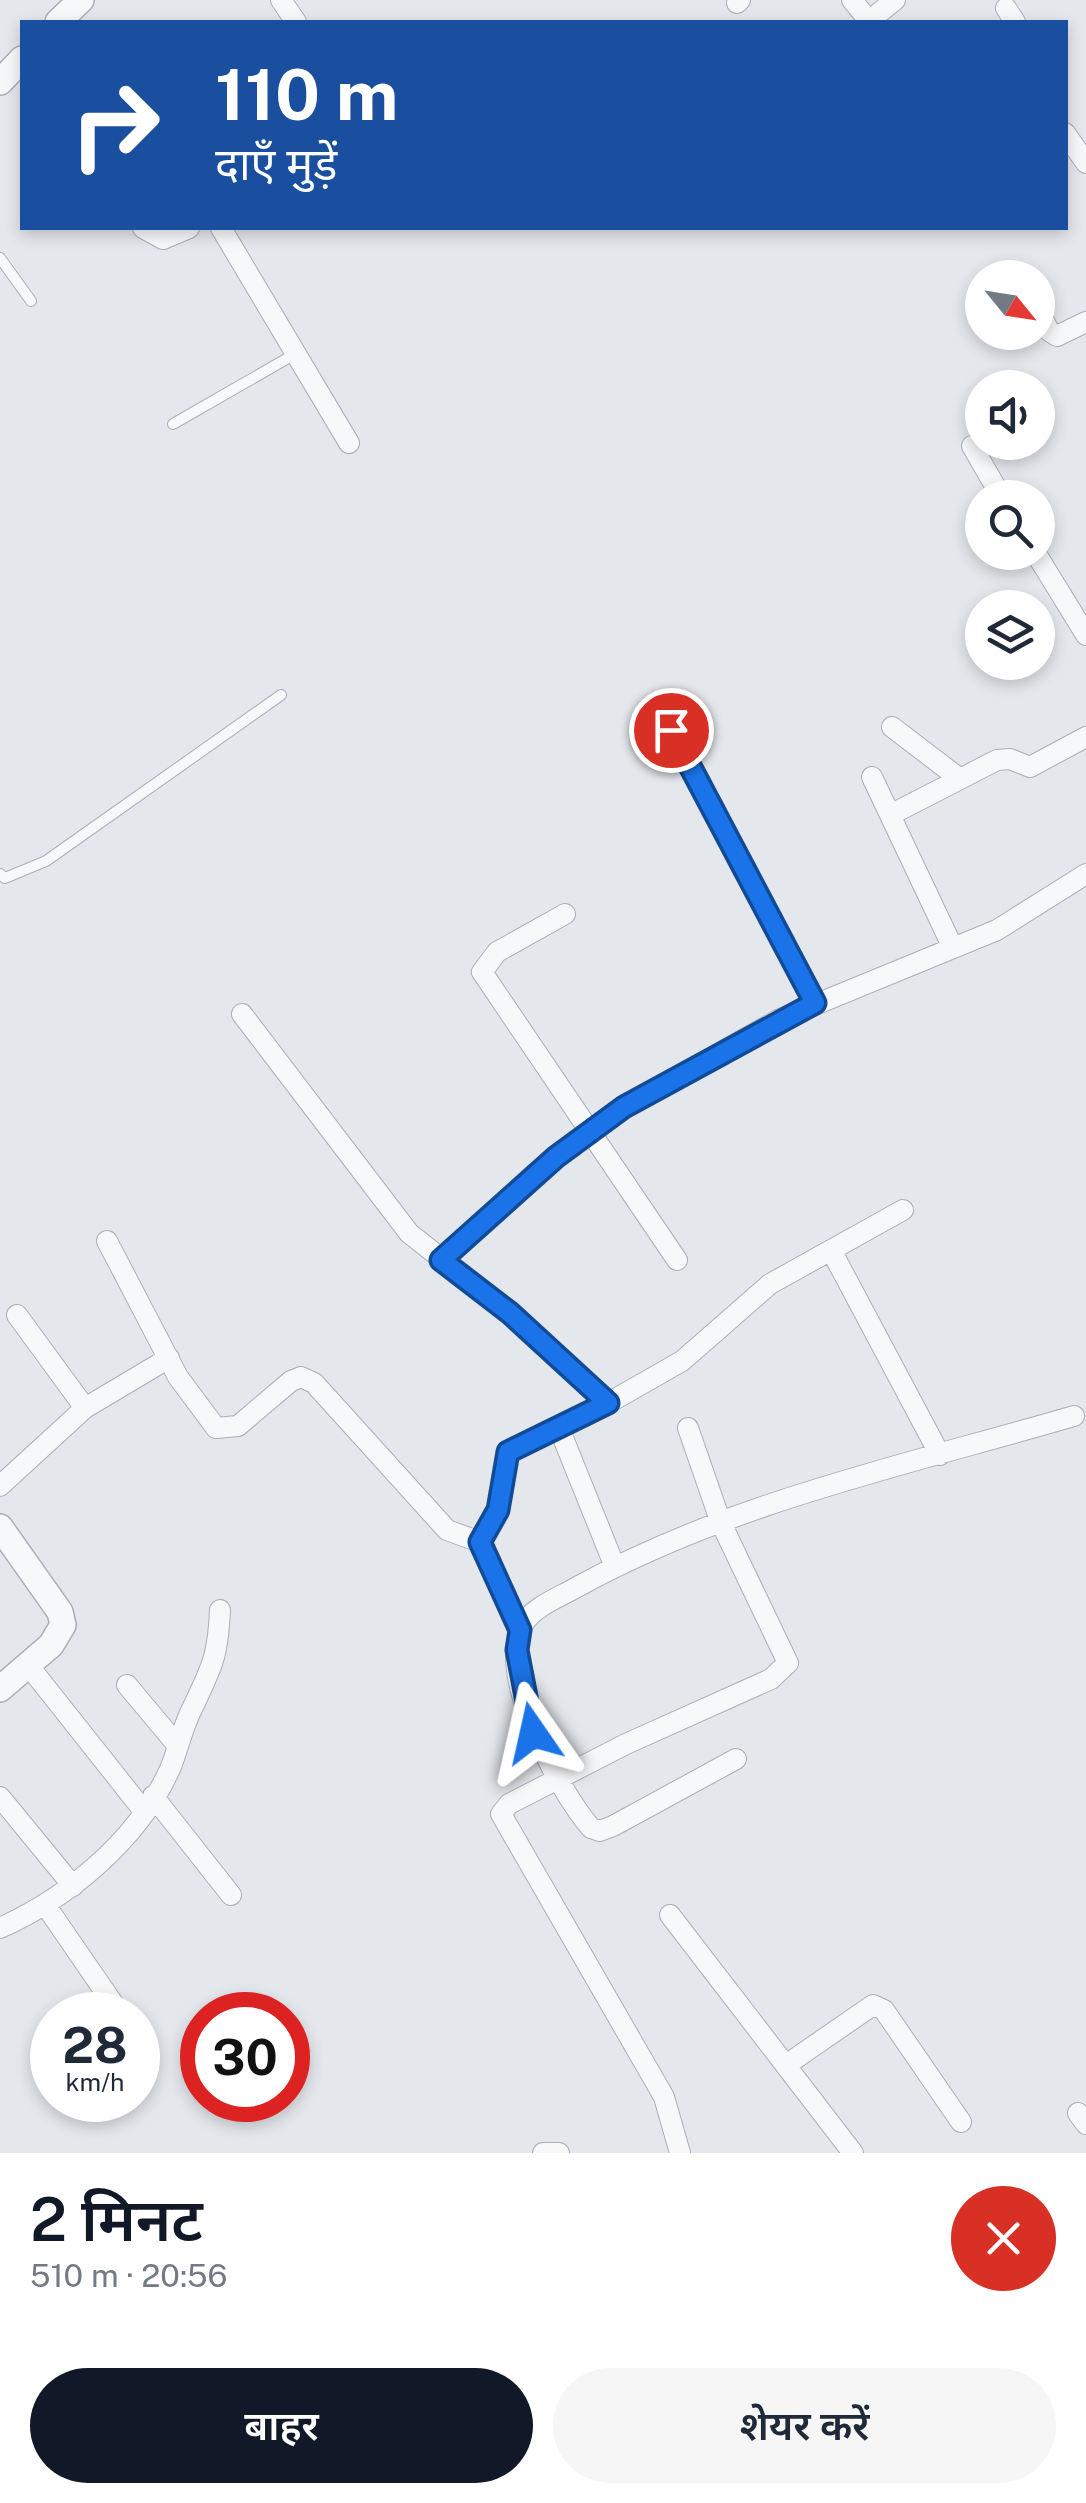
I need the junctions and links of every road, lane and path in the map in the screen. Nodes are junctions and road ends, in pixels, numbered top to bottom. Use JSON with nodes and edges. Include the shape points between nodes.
{"nodes":[{"id":1,"x":81,"y":0,"type":"edge"},
{"id":2,"x":852,"y":0,"type":"edge"},
{"id":3,"x":895,"y":0,"type":"edge"},
{"id":4,"x":60,"y":20,"type":"edge"},
{"id":5,"x":867,"y":20,"type":"edge"},
{"id":6,"x":871,"y":20,"type":"edge"},
{"id":7,"x":20,"y":60,"type":"edge"},
{"id":8,"x":0,"y":82,"type":"edge"},
{"id":9,"x":1068,"y":136,"type":"edge"},
{"id":10,"x":1086,"y":162,"type":"edge"},
{"id":11,"x":147,"y":230,"type":"edge"},
{"id":12,"x":184,"y":230,"type":"edge"},
{"id":13,"x":222,"y":230,"type":"edge"},
{"id":14,"x":0,"y":258,"type":"edge"},
{"id":15,"x":31,"y":301,"type":"dead end"},
{"id":16,"x":1086,"y":322,"type":"edge"},
{"id":17,"x":1055,"y":334,"type":"edge"},
{"id":18,"x":296,"y":354,"type":"junction"},
{"id":19,"x":173,"y":424,"type":"dead end"},
{"id":20,"x":350,"y":444,"type":"dead end"},
{"id":21,"x":1046,"y":570,"type":"edge"},
{"id":22,"x":1086,"y":635,"type":"edge"},
{"id":23,"x":281,"y":695,"type":"dead end"},
{"id":24,"x":892,"y":727,"type":"dead end"},
{"id":25,"x":671,"y":730,"type":"dead end"},
{"id":26,"x":1086,"y":738,"type":"edge"},
{"id":27,"x":872,"y":777,"type":"dead end"},
{"id":28,"x":960,"y":779,"type":"junction"},
{"id":29,"x":890,"y":815,"type":"junction"},
{"id":30,"x":0,"y":874,"type":"edge"},
{"id":31,"x":1086,"y":874,"type":"edge"},
{"id":32,"x":565,"y":914,"type":"dead end"},
{"id":33,"x":953,"y":948,"type":"junction"},
{"id":34,"x":815,"y":1003,"type":"junction"},
{"id":35,"x":242,"y":1014,"type":"dead end"},
{"id":36,"x":587,"y":1133,"type":"junction"},
{"id":37,"x":903,"y":1210,"type":"dead end"},
{"id":38,"x":107,"y":1241,"type":"dead end"},
{"id":39,"x":831,"y":1250,"type":"junction"},
{"id":40,"x":441,"y":1260,"type":"junction"},
{"id":41,"x":677,"y":1260,"type":"dead end"},
{"id":42,"x":17,"y":1314,"type":"dead end"},
{"id":43,"x":169,"y":1358,"type":"junction"},
{"id":44,"x":608,"y":1403,"type":"junction"},
{"id":45,"x":86,"y":1408,"type":"junction"},
{"id":46,"x":1074,"y":1416,"type":"dead end"},
{"id":47,"x":559,"y":1428,"type":"junction"},
{"id":48,"x":688,"y":1428,"type":"dead end"},
{"id":49,"x":940,"y":1454,"type":"junction"},
{"id":50,"x":0,"y":1486,"type":"edge"},
{"id":51,"x":721,"y":1523,"type":"junction"},
{"id":52,"x":0,"y":1527,"type":"edge"},
{"id":53,"x":480,"y":1542,"type":"junction"},
{"id":54,"x":616,"y":1566,"type":"junction"},
{"id":55,"x":220,"y":1610,"type":"dead end"},
{"id":56,"x":520,"y":1630,"type":"junction"},
{"id":57,"x":28,"y":1665,"type":"junction"},
{"id":58,"x":126,"y":1685,"type":"dead end"},
{"id":59,"x":0,"y":1688,"type":"edge"},
{"id":60,"x":178,"y":1746,"type":"junction"},
{"id":61,"x":736,"y":1759,"type":"dead end"},
{"id":62,"x":557,"y":1779,"type":"junction"},
{"id":63,"x":0,"y":1797,"type":"edge"},
{"id":64,"x":148,"y":1803,"type":"junction"},
{"id":65,"x":73,"y":1886,"type":"junction"},
{"id":66,"x":231,"y":1896,"type":"dead end"},
{"id":67,"x":46,"y":1906,"type":"junction"},
{"id":68,"x":670,"y":1914,"type":"dead end"},
{"id":69,"x":0,"y":1928,"type":"edge"},
{"id":70,"x":104,"y":1992,"type":"edge"},
{"id":71,"x":786,"y":2065,"type":"junction"},
{"id":72,"x":961,"y":2122,"type":"dead end"},
{"id":73,"x":543,"y":2153,"type":"edge"},
{"id":74,"x":559,"y":2153,"type":"edge"},
{"id":75,"x":680,"y":2153,"type":"edge"},
{"id":76,"x":853,"y":2153,"type":"edge"}],
"edges":[{"from":1,"to":4,"type":"street"},
{"from":2,"to":5,"type":"street"},
{"from":3,"to":6,"type":"street"},
{"from":7,"to":8,"type":"street"},
{"from":9,"to":10,"type":"street"},
{"from":11,"to":12,"type":"street","via":[[163,239]]},
{"from":13,"to":18,"type":"street"},
{"from":14,"to":15,"type":"lane"},
{"from":16,"to":17,"type":"street"},
{"from":18,"to":19,"type":"lane"},
{"from":18,"to":20,"type":"street"},
{"from":21,"to":22,"type":"street"},
{"from":23,"to":30,"type":"lane","via":[[46,861],[6,878]]},
{"from":24,"to":28,"type":"street"},
{"from":25,"to":34,"type":"street"},
{"from":26,"to":28,"type":"street","via":[[1030,767],[1004,758]]},
{"from":27,"to":29,"type":"street"},
{"from":28,"to":29,"type":"street"},
{"from":29,"to":33,"type":"street"},
{"from":31,"to":33,"type":"street","via":[[998,930]]},
{"from":32,"to":36,"type":"street","via":[[496,952],[482,972]]},
{"from":33,"to":34,"type":"street"},
{"from":34,"to":36,"type":"street"},
{"from":35,"to":40,"type":"street","via":[[410,1233]]},
{"from":36,"to":40,"type":"street"},
{"from":36,"to":41,"type":"street"},
{"from":37,"to":39,"type":"street"},
{"from":38,"to":43,"type":"street"},
{"from":39,"to":44,"type":"street","via":[[750,1298],[700,1349]]},
{"from":39,"to":49,"type":"street"},
{"from":40,"to":44,"type":"street"},
{"from":42,"to":45,"type":"street"},
{"from":43,"to":45,"type":"street"},
{"from":43,"to":53,"type":"street","via":[[206,1418],[228,1430],[291,1381],[314,1382],[447,1530]]},
{"from":44,"to":47,"type":"street"},
{"from":45,"to":50,"type":"street"},
{"from":46,"to":49,"type":"street"},
{"from":47,"to":53,"type":"street","via":[[508,1452],[498,1510]]},
{"from":47,"to":54,"type":"street"},
{"from":48,"to":51,"type":"street"},
{"from":49,"to":51,"type":"street","via":[[815,1488]]},
{"from":51,"to":54,"type":"street"},
{"from":51,"to":62,"type":"street","via":[[786,1652],[782,1672]]},
{"from":52,"to":57,"type":"street","via":[[63,1624]]},
{"from":53,"to":56,"type":"street"},
{"from":54,"to":56,"type":"street","via":[[539,1609]]},
{"from":55,"to":60,"type":"street","via":[[215,1663]]},
{"from":56,"to":62,"type":"street","via":[[517,1650],[533,1733]]},
{"from":57,"to":59,"type":"street"},
{"from":57,"to":64,"type":"street"},
{"from":58,"to":60,"type":"street"},
{"from":60,"to":64,"type":"street"},
{"from":61,"to":62,"type":"street","via":[[600,1832]]},
{"from":62,"to":75,"type":"street","via":[[509,1804],[502,1814],[506,1828],[664,2097]]},
{"from":63,"to":65,"type":"street"},
{"from":64,"to":65,"type":"street"},
{"from":64,"to":66,"type":"street"},
{"from":65,"to":67,"type":"street"},
{"from":67,"to":69,"type":"street"},
{"from":67,"to":70,"type":"street"},
{"from":68,"to":71,"type":"street"},
{"from":71,"to":72,"type":"street","via":[[872,2005],[884,2010]]},
{"from":71,"to":76,"type":"street"},
{"from":73,"to":74,"type":"street"}]}
